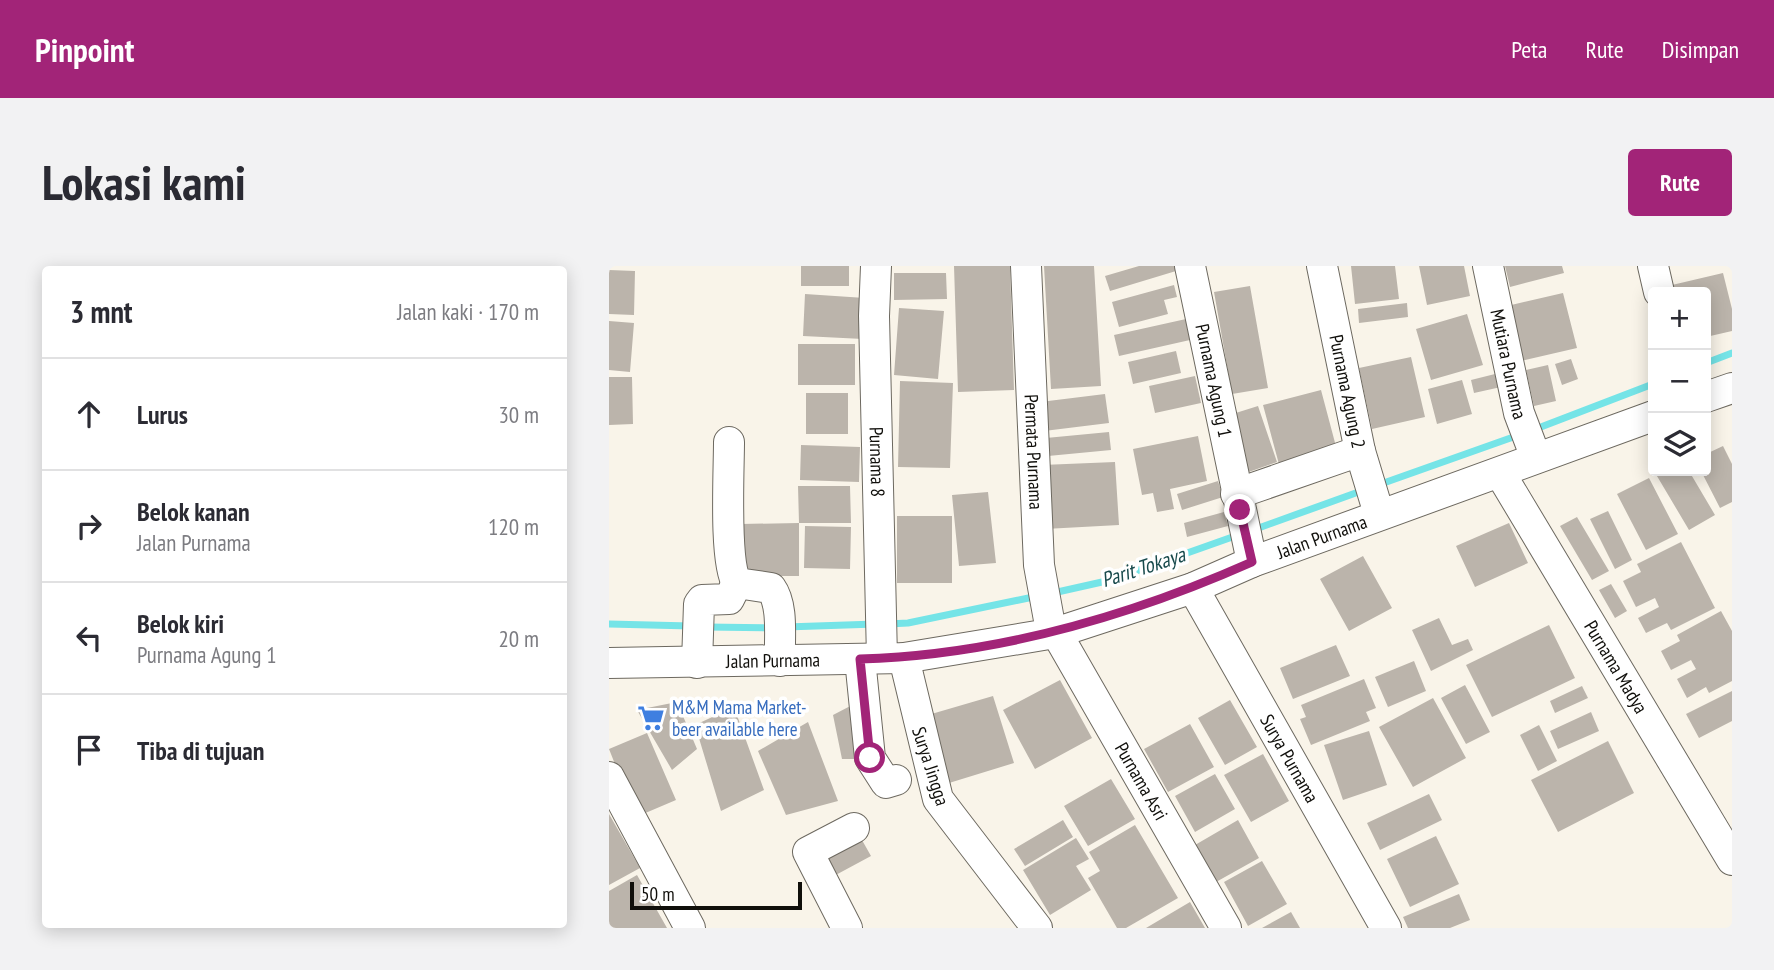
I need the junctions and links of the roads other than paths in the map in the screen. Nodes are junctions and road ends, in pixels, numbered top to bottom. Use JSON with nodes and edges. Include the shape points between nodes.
{"nodes":[{"id":1,"x":876,"y":266,"type":"edge"},
{"id":2,"x":1026,"y":266,"type":"edge"},
{"id":3,"x":1190,"y":266,"type":"edge"},
{"id":4,"x":1322,"y":266,"type":"edge"},
{"id":5,"x":1488,"y":266,"type":"edge"},
{"id":6,"x":1653,"y":266,"type":"edge"},
{"id":7,"x":1658,"y":287,"type":"edge"},
{"id":8,"x":1648,"y":416,"type":"edge"},
{"id":9,"x":729,"y":442,"type":"dead end"},
{"id":10,"x":1533,"y":449,"type":"junction"},
{"id":11,"x":1362,"y":458,"type":"junction"},
{"id":12,"x":1500,"y":472,"type":"junction"},
{"id":13,"x":1238,"y":502,"type":"junction"},
{"id":14,"x":1375,"y":504,"type":"junction"},
{"id":15,"x":1249,"y":552,"type":"junction"},
{"id":16,"x":737,"y":583,"type":"junction"},
{"id":17,"x":1193,"y":588,"type":"junction"},
{"id":18,"x":1052,"y":627,"type":"junction"},
{"id":19,"x":697,"y":657,"type":"junction"},
{"id":20,"x":882,"y":657,"type":"junction"},
{"id":21,"x":781,"y":661,"type":"junction"},
{"id":22,"x":609,"y":663,"type":"edge"},
{"id":23,"x":609,"y":777,"type":"edge"},
{"id":24,"x":896,"y":780,"type":"dead end"},
{"id":25,"x":854,"y":828,"type":"dead end"},
{"id":26,"x":1732,"y":860,"type":"edge"},
{"id":27,"x":690,"y":928,"type":"edge"},
{"id":28,"x":847,"y":928,"type":"edge"},
{"id":29,"x":1037,"y":928,"type":"edge"},
{"id":30,"x":1226,"y":928,"type":"edge"},
{"id":31,"x":1386,"y":928,"type":"edge"}],
"edges":[{"from":1,"to":20,"type":"street","name":"Purnama 8"},
{"from":2,"to":18,"type":"street","name":"Permata Purnama","via":[[1039,565]]},
{"from":3,"to":13,"type":"street","name":"Purnama Agung 1"},
{"from":4,"to":11,"type":"street","name":"Purnama Agung 2"},
{"from":5,"to":10,"type":"street","name":"Mutiara Purnama","via":[[1519,413]]},
{"from":6,"to":7,"type":"street"},
{"from":8,"to":10,"type":"street","name":"Jalan Purnama"},
{"from":9,"to":16,"type":"street","via":[[730,553]]},
{"from":10,"to":12,"type":"street","name":"Jalan Purnama"},
{"from":11,"to":13,"type":"street"},
{"from":11,"to":14,"type":"street","name":"Purnama Agung 2"},
{"from":12,"to":14,"type":"street","name":"Jalan Purnama"},
{"from":12,"to":26,"type":"street","name":"Purnama Madya"},
{"from":13,"to":15,"type":"street","name":"Purnama Agung 1"},
{"from":14,"to":15,"type":"street","name":"Jalan Purnama"},
{"from":15,"to":17,"type":"street","name":"Jalan Purnama"},
{"from":16,"to":19,"type":"street","via":[[731,597],[702,600],[696,614]]},
{"from":16,"to":21,"type":"street","via":[[771,588],[777,603]]},
{"from":17,"to":18,"type":"street","name":"Jalan Purnama"},
{"from":17,"to":31,"type":"street","name":"Surya Purnama"},
{"from":18,"to":20,"type":"street","name":"Jalan Purnama"},
{"from":18,"to":30,"type":"street","name":"Purnama Asri"},
{"from":19,"to":21,"type":"street","name":"Jalan Purnama"},
{"from":19,"to":22,"type":"street","name":"Jalan Purnama"},
{"from":20,"to":21,"type":"street","name":"Jalan Purnama"},
{"from":20,"to":24,"type":"street","via":[[870,758],[886,783]]},
{"from":20,"to":29,"type":"street","name":"Surya Jingga","via":[[914,711],[938,799]]},
{"from":23,"to":27,"type":"street"},
{"from":25,"to":28,"type":"street","via":[[808,852]]}]}
